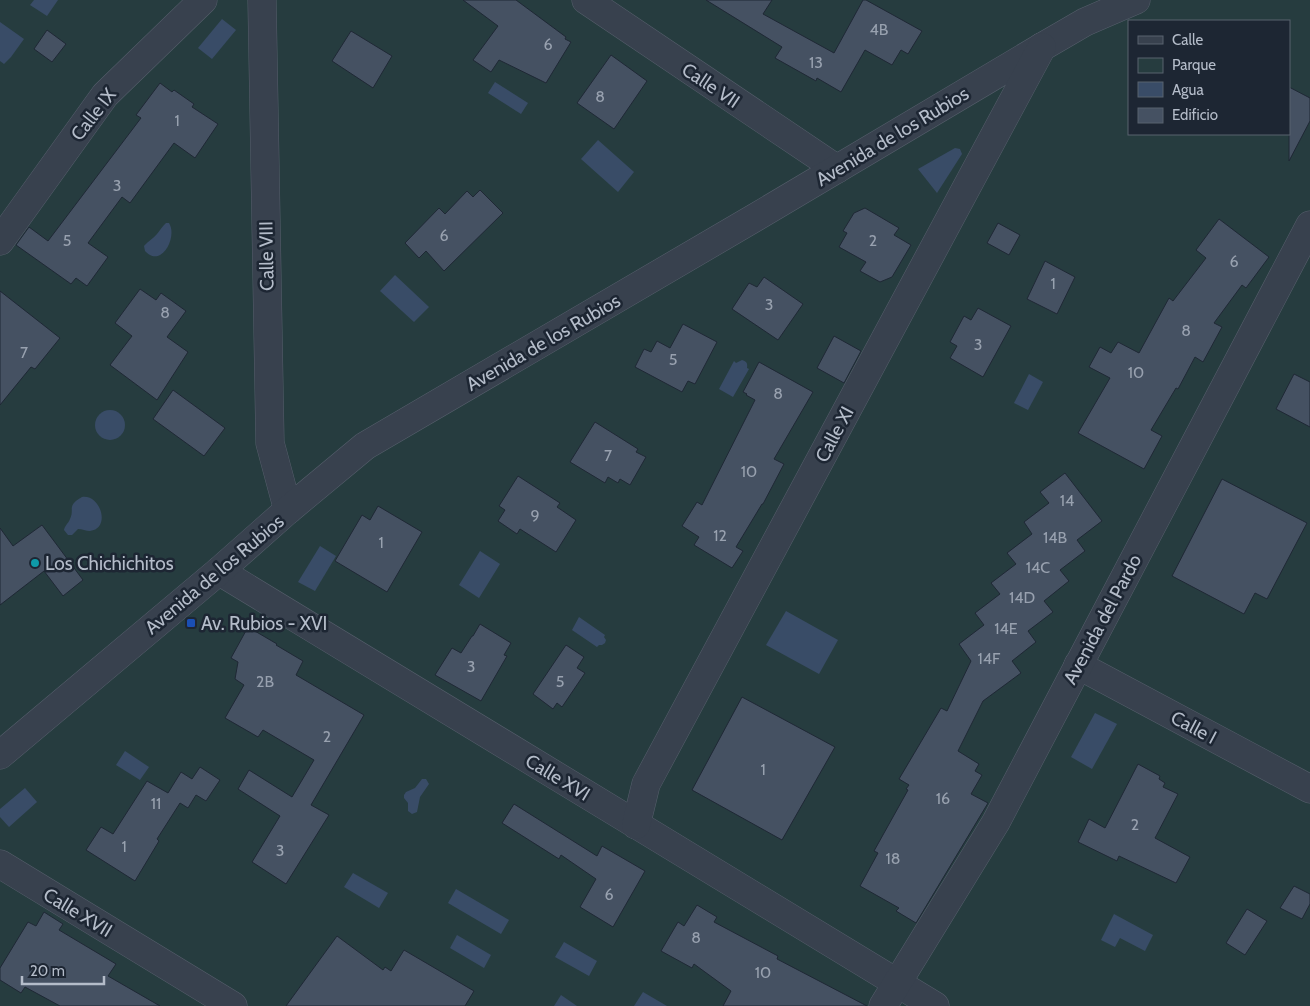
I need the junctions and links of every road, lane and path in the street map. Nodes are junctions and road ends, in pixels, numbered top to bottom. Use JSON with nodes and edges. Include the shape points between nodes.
{"nodes":[{"id":1,"x":203,"y":0,"type":"edge"},
{"id":2,"x":262,"y":0,"type":"edge"},
{"id":3,"x":586,"y":0,"type":"edge"},
{"id":4,"x":1136,"y":0,"type":"edge"},
{"id":5,"x":1042,"y":47,"type":"junction"},
{"id":6,"x":837,"y":169,"type":"junction"},
{"id":7,"x":1310,"y":225,"type":"edge"},
{"id":8,"x":0,"y":241,"type":"edge"},
{"id":9,"x":288,"y":510,"type":"junction"},
{"id":10,"x":219,"y":571,"type":"junction"},
{"id":11,"x":1078,"y":665,"type":"junction"},
{"id":12,"x":0,"y":755,"type":"edge"},
{"id":13,"x":1310,"y":789,"type":"edge"},
{"id":14,"x":636,"y":825,"type":"junction"},
{"id":15,"x":0,"y":864,"type":"edge"},
{"id":16,"x":897,"y":983,"type":"junction"},
{"id":17,"x":234,"y":1006,"type":"edge"},
{"id":18,"x":883,"y":1006,"type":"edge"},
{"id":19,"x":935,"y":1006,"type":"edge"}],
"edges":[{"from":1,"to":8,"type":"street","name":"Calle IX","via":[[105,95]]},
{"from":2,"to":9,"type":"street","name":"Calle VIII","via":[[270,444]]},
{"from":3,"to":6,"type":"street","name":"Calle VII"},
{"from":4,"to":5,"type":"street","name":"Avenida de los Rubios","via":[[1085,22]]},
{"from":5,"to":6,"type":"street","name":"Avenida de los Rubios"},
{"from":5,"to":14,"type":"street","name":"Calle XI","via":[[646,784]]},
{"from":6,"to":9,"type":"street","name":"Avenida de los Rubios","via":[[365,446]]},
{"from":7,"to":11,"type":"street","name":"Avenida del Pardo"},
{"from":9,"to":10,"type":"street","name":"Avenida de los Rubios"},
{"from":10,"to":12,"type":"street","name":"Avenida de los Rubios"},
{"from":10,"to":14,"type":"street","name":"Calle XVI"},
{"from":11,"to":13,"type":"street","name":"Calle I"},
{"from":11,"to":16,"type":"street","name":"Avenida del Pardo","via":[[996,822]]},
{"from":14,"to":16,"type":"street","name":"Calle XVI"},
{"from":15,"to":17,"type":"street","name":"Calle XVII"},
{"from":16,"to":18,"type":"street","name":"Avenida del Pardo"},
{"from":16,"to":19,"type":"street","name":"Calle XVI"}]}
